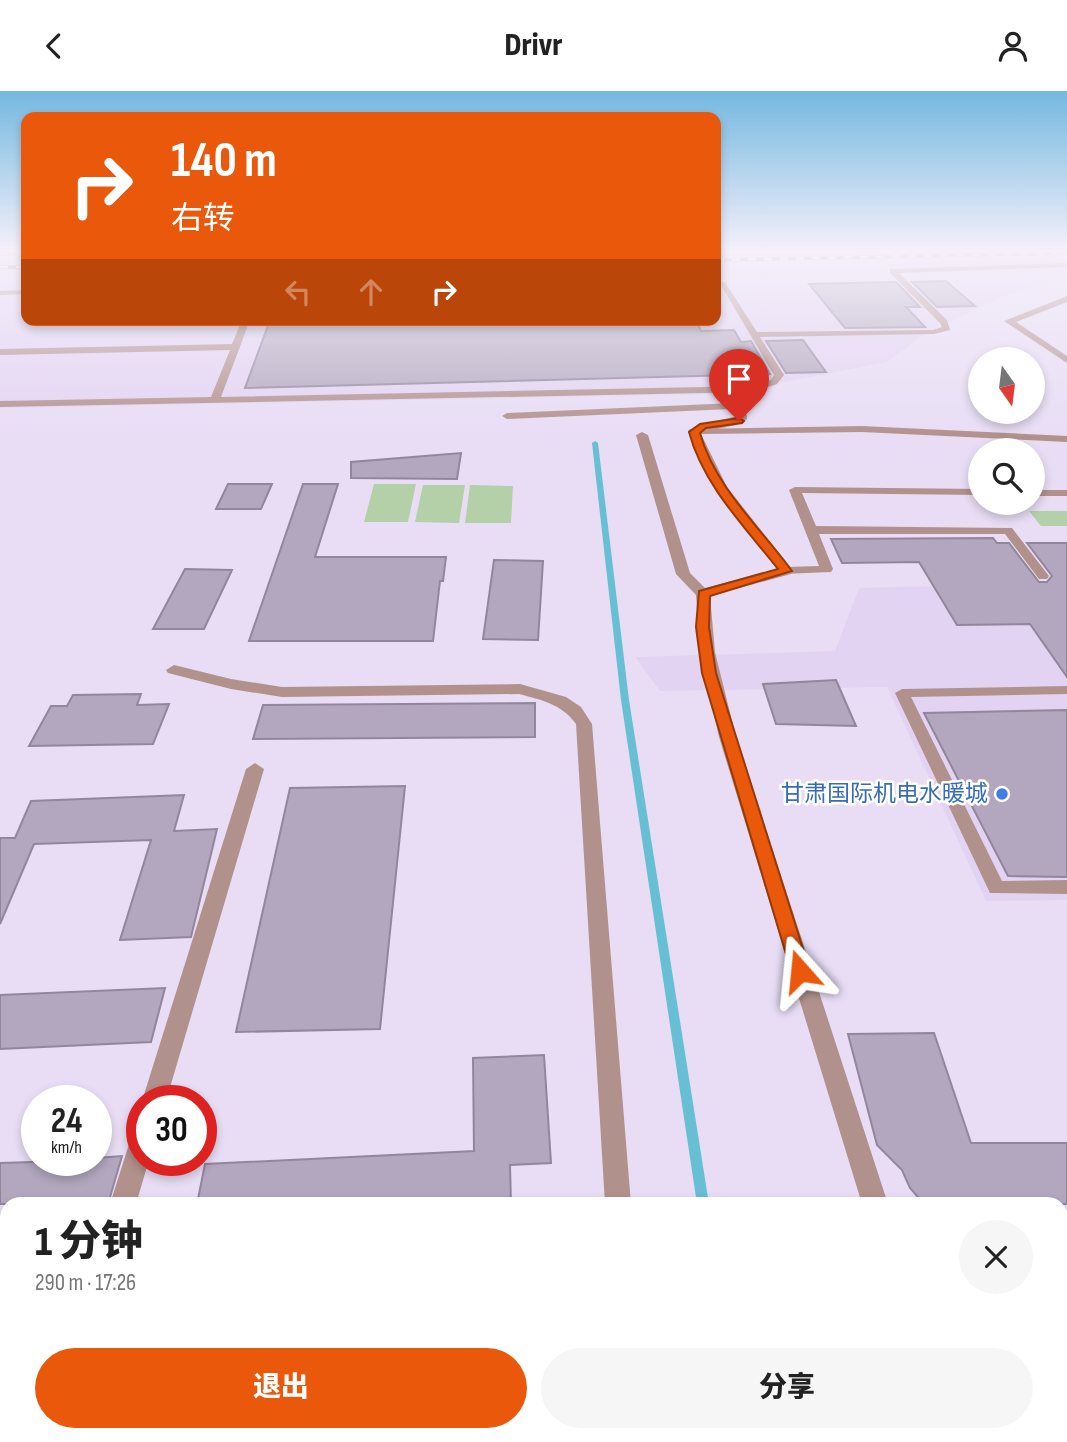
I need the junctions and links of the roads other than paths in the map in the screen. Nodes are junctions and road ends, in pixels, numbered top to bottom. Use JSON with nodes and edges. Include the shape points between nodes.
{"nodes":[{"id":1,"x":738,"y":312,"type":"edge"},
{"id":2,"x":934,"y":312,"type":"edge"},
{"id":3,"x":1033,"y":312,"type":"edge"},
{"id":4,"x":244,"y":326,"type":"edge"},
{"id":5,"x":754,"y":335,"type":"junction"},
{"id":6,"x":235,"y":347,"type":"junction"},
{"id":7,"x":0,"y":352,"type":"edge"},
{"id":8,"x":1067,"y":360,"type":"edge"},
{"id":9,"x":215,"y":400,"type":"junction"},
{"id":10,"x":0,"y":404,"type":"edge"},
{"id":11,"x":507,"y":416,"type":"dead end"},
{"id":12,"x":694,"y":432,"type":"junction"},
{"id":13,"x":642,"y":435,"type":"dead end"},
{"id":14,"x":1067,"y":439,"type":"edge"},
{"id":15,"x":968,"y":492,"type":"edge"},
{"id":16,"x":1045,"y":493,"type":"edge"},
{"id":17,"x":1067,"y":493,"type":"edge"},
{"id":18,"x":813,"y":530,"type":"junction"},
{"id":19,"x":786,"y":571,"type":"junction"},
{"id":20,"x":1043,"y":576,"type":"dead end"},
{"id":21,"x":703,"y":594,"type":"junction"},
{"id":22,"x":174,"y":670,"type":"dead end"},
{"id":23,"x":1067,"y":690,"type":"edge"},
{"id":24,"x":255,"y":769,"type":"dead end"},
{"id":25,"x":1067,"y":887,"type":"edge"},
{"id":26,"x":159,"y":1085,"type":"edge"},
{"id":27,"x":131,"y":1176,"type":"edge"},
{"id":28,"x":124,"y":1197,"type":"edge"},
{"id":29,"x":618,"y":1197,"type":"edge"},
{"id":30,"x":873,"y":1197,"type":"edge"}],
"edges":[{"from":1,"to":5,"type":"lane"},
{"from":2,"to":5,"type":"lane","via":[[947,328],[934,332]]},
{"from":3,"to":8,"type":"street","via":[[1009,321]]},
{"from":4,"to":6,"type":"lane"},
{"from":5,"to":9,"type":"lane","via":[[779,375],[769,385],[754,389]]},
{"from":6,"to":7,"type":"lane"},
{"from":6,"to":9,"type":"lane"},
{"from":9,"to":10,"type":"lane"},
{"from":11,"to":12,"type":"lane","via":[[734,406],[744,417]]},
{"from":12,"to":14,"type":"street","via":[[862,429]]},
{"from":12,"to":19,"type":"street","via":[[716,482]]},
{"from":13,"to":21,"type":"street","via":[[683,574]]},
{"from":15,"to":18,"type":"lane","via":[[795,490]]},
{"from":16,"to":17,"type":"lane"},
{"from":18,"to":19,"type":"lane","via":[[827,569]]},
{"from":18,"to":20,"type":"lane","via":[[1008,530]]},
{"from":19,"to":21,"type":"street"},
{"from":21,"to":30,"type":"street","via":[[709,673]]},
{"from":22,"to":29,"type":"street","via":[[282,692],[520,689],[541,693],[575,711],[584,724]]},
{"from":23,"to":25,"type":"lane","via":[[902,693],[996,888]]},
{"from":24,"to":26,"type":"street"},
{"from":27,"to":28,"type":"street"}]}
